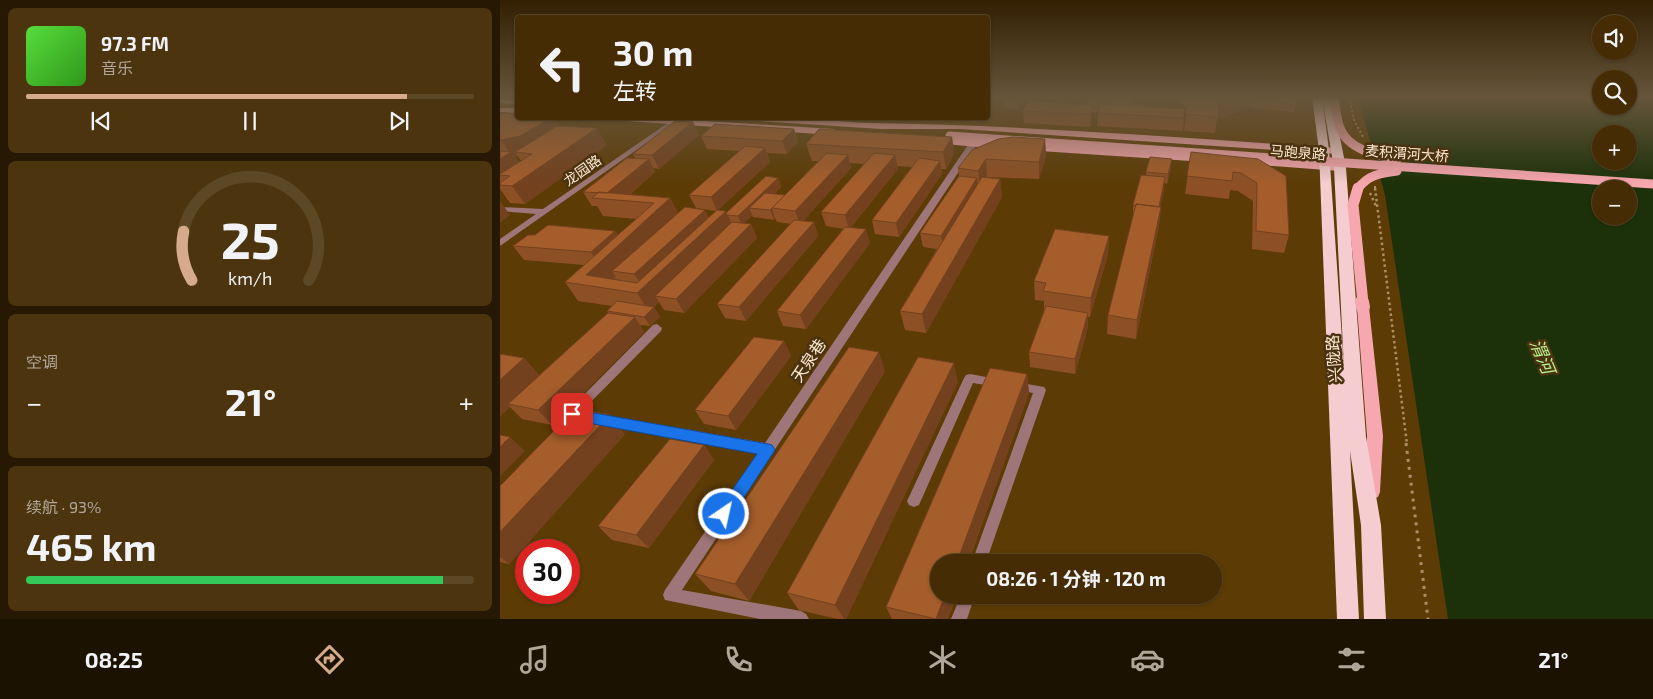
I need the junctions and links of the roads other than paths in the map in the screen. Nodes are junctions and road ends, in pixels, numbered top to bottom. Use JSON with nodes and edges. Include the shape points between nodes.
{"nodes":[{"id":1,"x":666,"y":126,"type":"edge"},
{"id":2,"x":763,"y":126,"type":"edge"},
{"id":3,"x":880,"y":126,"type":"edge"},
{"id":4,"x":950,"y":126,"type":"edge"},
{"id":5,"x":1325,"y":126,"type":"edge"},
{"id":6,"x":1329,"y":126,"type":"edge"},
{"id":7,"x":1340,"y":126,"type":"edge"},
{"id":8,"x":866,"y":134,"type":"junction"},
{"id":9,"x":951,"y":134,"type":"junction"},
{"id":10,"x":912,"y":135,"type":"edge"},
{"id":11,"x":885,"y":136,"type":"edge"},
{"id":12,"x":972,"y":144,"type":"junction"},
{"id":13,"x":1331,"y":150,"type":"junction"},
{"id":14,"x":1438,"y":167,"type":"junction"},
{"id":15,"x":1333,"y":168,"type":"junction"},
{"id":16,"x":1653,"y":178,"type":"edge"},
{"id":17,"x":1653,"y":184,"type":"edge"},
{"id":18,"x":500,"y":209,"type":"edge"},
{"id":19,"x":544,"y":212,"type":"junction"},
{"id":20,"x":500,"y":243,"type":"edge"},
{"id":21,"x":657,"y":328,"type":"dead end"},
{"id":22,"x":582,"y":416,"type":"junction"},
{"id":23,"x":559,"y":428,"type":"edge"},
{"id":24,"x":768,"y":450,"type":"junction"},
{"id":25,"x":914,"y":501,"type":"dead end"},
{"id":26,"x":1371,"y":525,"type":"junction"},
{"id":27,"x":982,"y":554,"type":"edge"},
{"id":28,"x":965,"y":604,"type":"edge"},
{"id":29,"x":801,"y":619,"type":"edge"},
{"id":30,"x":959,"y":619,"type":"edge"},
{"id":31,"x":1348,"y":619,"type":"edge"},
{"id":32,"x":1376,"y":619,"type":"edge"}],
"edges":[{"from":1,"to":19,"type":"street","name":"龙园路"},
{"from":2,"to":8,"type":"main road"},
{"from":3,"to":9,"type":"main road","name":"马跑泉路"},
{"from":4,"to":13,"type":"main road","name":"马跑泉路"},
{"from":5,"to":13,"type":"highway","name":"兴陇路"},
{"from":6,"to":13,"type":"highway","name":"兴陇路"},
{"from":7,"to":14,"type":"main road","bridge":true,"via":[[1346,139],[1356,146],[1382,156]]},
{"from":8,"to":10,"type":"main road"},
{"from":8,"to":11,"type":"main road"},
{"from":9,"to":12,"type":"main road","name":"马跑泉路","via":[[928,138]]},
{"from":9,"to":14,"type":"main road","name":"麦积渭河大桥","bridge":true},
{"from":12,"to":15,"type":"main road","name":"马跑泉路"},
{"from":12,"to":24,"type":"street","name":"天泉巷"},
{"from":13,"to":15,"type":"highway","name":"兴陇路"},
{"from":14,"to":16,"type":"main road","name":"麦积渭河大桥"},
{"from":14,"to":17,"type":"main road","name":"麦积渭河大桥","bridge":true},
{"from":14,"to":26,"type":"main road","bridge":true,"via":[[1382,173],[1368,178],[1355,192],[1353,205],[1375,436]]},
{"from":15,"to":26,"type":"highway","name":"兴陇路","via":[[1357,437]]},
{"from":15,"to":31,"type":"highway","name":"兴陇路"},
{"from":18,"to":19,"type":"street"},
{"from":19,"to":20,"type":"street","name":"龙园路"},
{"from":21,"to":22,"type":"street"},
{"from":22,"to":23,"type":"street"},
{"from":22,"to":24,"type":"street"},
{"from":24,"to":29,"type":"street","name":"天泉巷","via":[[670,595]]},
{"from":25,"to":27,"type":"street","via":[[970,378],[1040,390]]},
{"from":26,"to":32,"type":"highway","name":"兴陇路"},
{"from":28,"to":30,"type":"street"}]}
